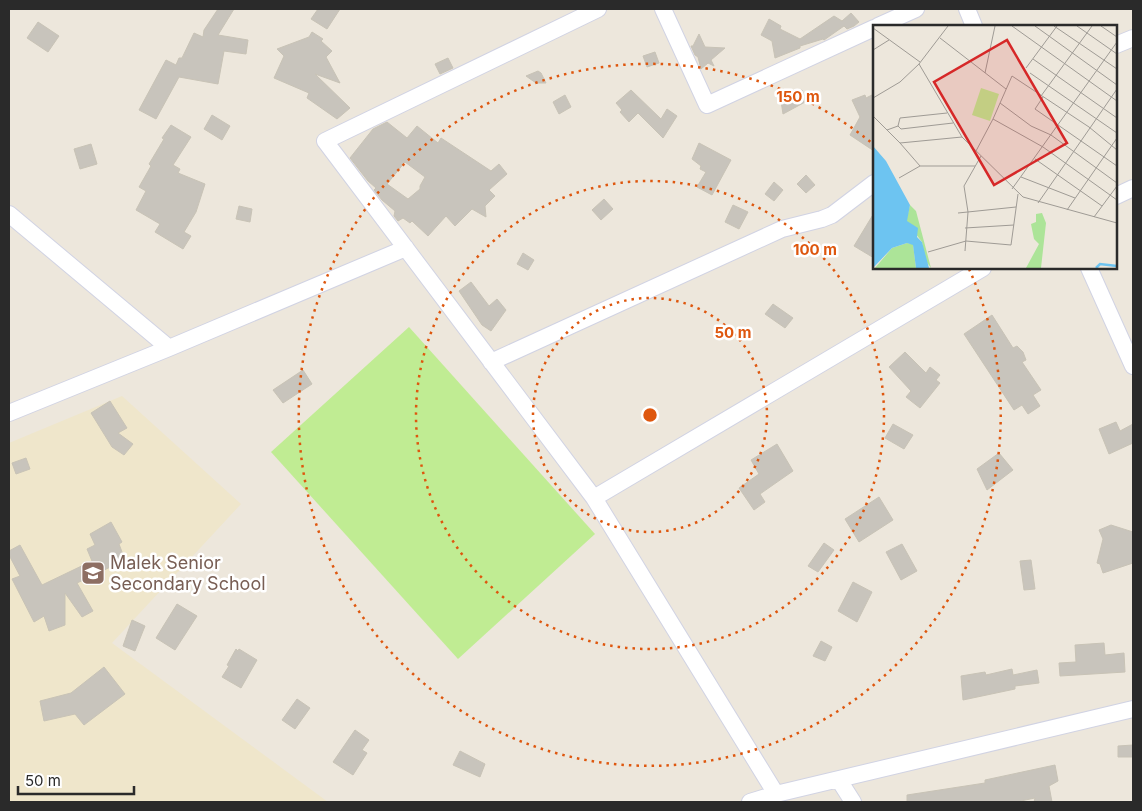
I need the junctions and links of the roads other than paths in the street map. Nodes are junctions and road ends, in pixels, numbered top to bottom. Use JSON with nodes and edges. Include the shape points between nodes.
{"nodes":[{"id":1,"x":598,"y":9,"type":"edge"},
{"id":2,"x":663,"y":9,"type":"edge"},
{"id":3,"x":916,"y":9,"type":"edge"},
{"id":4,"x":967,"y":9,"type":"edge"},
{"id":5,"x":880,"y":25,"type":"edge"},
{"id":6,"x":974,"y":25,"type":"edge"},
{"id":7,"x":873,"y":28,"type":"edge"},
{"id":8,"x":1133,"y":38,"type":"edge"},
{"id":9,"x":1117,"y":45,"type":"edge"},
{"id":10,"x":873,"y":184,"type":"edge"},
{"id":11,"x":1133,"y":188,"type":"edge"},
{"id":12,"x":1117,"y":196,"type":"edge"},
{"id":13,"x":9,"y":214,"type":"edge"},
{"id":14,"x":406,"y":248,"type":"junction"},
{"id":15,"x":981,"y":269,"type":"edge"},
{"id":16,"x":1090,"y":269,"type":"edge"},
{"id":17,"x":1129,"y":343,"type":"edge"},
{"id":18,"x":168,"y":348,"type":"junction"},
{"id":19,"x":491,"y":362,"type":"junction"},
{"id":20,"x":1133,"y":366,"type":"edge"},
{"id":21,"x":9,"y":413,"type":"edge"},
{"id":22,"x":594,"y":498,"type":"junction"},
{"id":23,"x":1133,"y":709,"type":"edge"},
{"id":24,"x":839,"y":780,"type":"junction"},
{"id":25,"x":776,"y":794,"type":"junction"},
{"id":26,"x":750,"y":802,"type":"edge"},
{"id":27,"x":853,"y":802,"type":"edge"}],
"edges":[{"from":1,"to":14,"type":"street","via":[[325,141]]},
{"from":2,"to":7,"type":"street","via":[[707,105]]},
{"from":3,"to":5,"type":"street"},
{"from":4,"to":6,"type":"street"},
{"from":8,"to":9,"type":"street"},
{"from":10,"to":19,"type":"street","via":[[832,215],[782,229]]},
{"from":11,"to":12,"type":"street"},
{"from":13,"to":18,"type":"street"},
{"from":14,"to":18,"type":"street"},
{"from":14,"to":19,"type":"street"},
{"from":15,"to":22,"type":"street"},
{"from":16,"to":17,"type":"street"},
{"from":17,"to":20,"type":"street"},
{"from":18,"to":21,"type":"street"},
{"from":19,"to":22,"type":"street"},
{"from":22,"to":25,"type":"street"},
{"from":23,"to":24,"type":"street"},
{"from":24,"to":25,"type":"street"},
{"from":24,"to":27,"type":"street"},
{"from":25,"to":26,"type":"street"}]}
